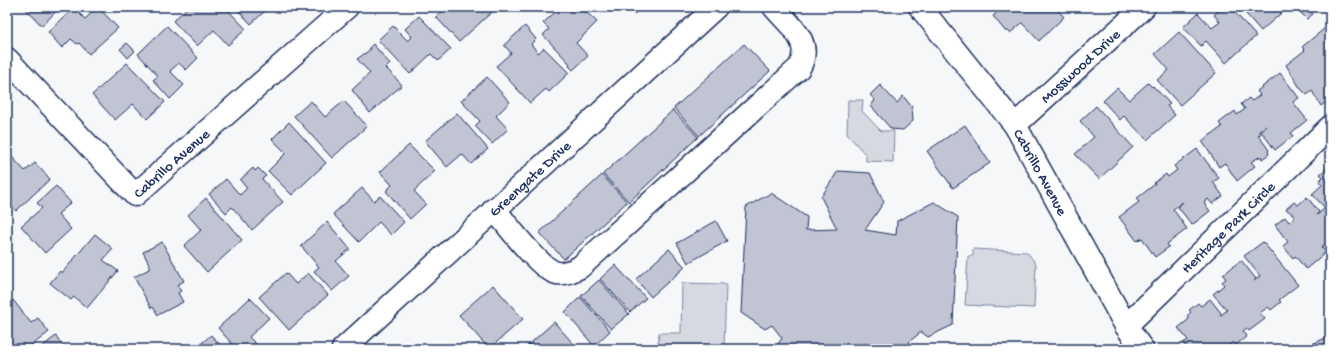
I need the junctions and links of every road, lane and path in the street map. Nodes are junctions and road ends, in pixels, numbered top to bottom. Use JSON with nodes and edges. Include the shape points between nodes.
{"nodes":[{"id":1,"x":347,"y":7,"type":"edge"},
{"id":2,"x":716,"y":7,"type":"edge"},
{"id":3,"x":774,"y":7,"type":"edge"},
{"id":4,"x":920,"y":7,"type":"edge"},
{"id":5,"x":1144,"y":7,"type":"edge"},
{"id":6,"x":7,"y":59,"type":"edge"},
{"id":7,"x":1015,"y":125,"type":"junction"},
{"id":8,"x":1330,"y":127,"type":"edge"},
{"id":9,"x":494,"y":209,"type":"junction"},
{"id":10,"x":1126,"y":326,"type":"junction"},
{"id":11,"x":343,"y":349,"type":"edge"},
{"id":12,"x":1142,"y":349,"type":"edge"}],
"edges":[{"from":1,"to":6,"type":"street","name":"Cabrillo Avenue","via":[[135,195]]},
{"from":2,"to":9,"type":"street","name":"Greengate Drive"},
{"from":3,"to":9,"type":"street","via":[[800,38],[804,59],[799,68],[580,267],[570,273],[556,272],[541,265]]},
{"from":4,"to":7,"type":"street","name":"Cabrillo Avenue"},
{"from":5,"to":7,"type":"street","name":"Mosswood Drive"},
{"from":7,"to":10,"type":"street","name":"Cabrillo Avenue"},
{"from":8,"to":10,"type":"street","name":"Heritage Park Circle"},
{"from":9,"to":11,"type":"street","name":"Greengate Drive"},
{"from":10,"to":12,"type":"street","name":"Cabrillo Avenue"}]}
